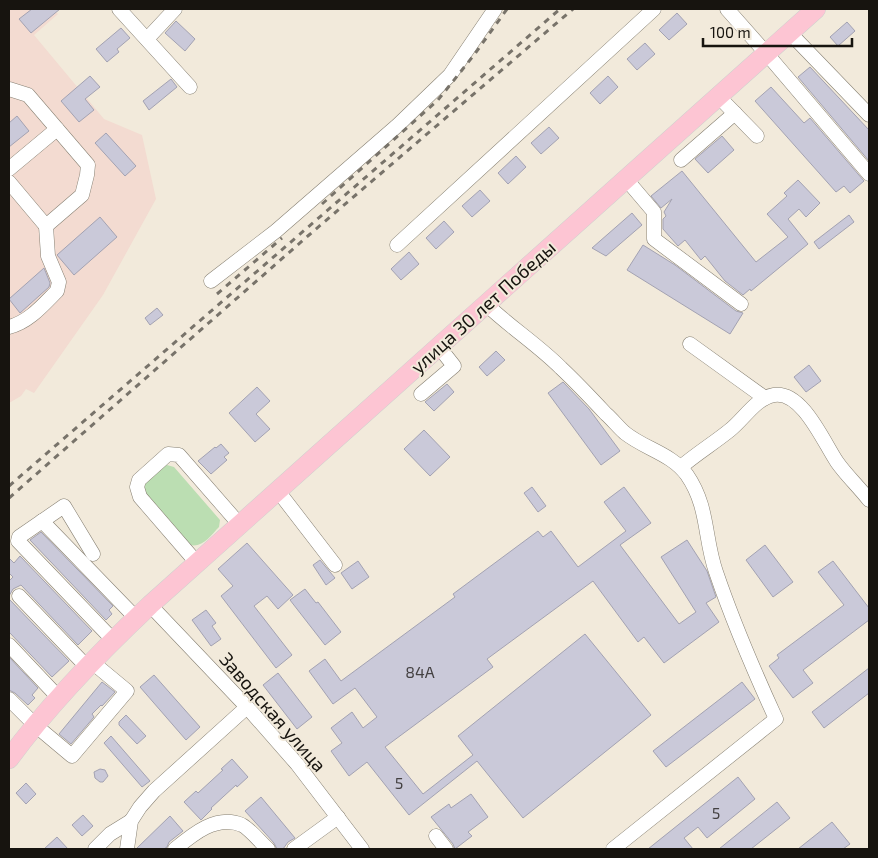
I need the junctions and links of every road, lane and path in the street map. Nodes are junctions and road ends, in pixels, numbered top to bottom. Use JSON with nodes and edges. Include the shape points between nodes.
{"nodes":[{"id":1,"x":119,"y":9,"type":"edge"},
{"id":2,"x":175,"y":9,"type":"edge"},
{"id":3,"x":495,"y":9,"type":"edge"},
{"id":4,"x":654,"y":9,"type":"edge"},
{"id":5,"x":726,"y":9,"type":"edge"},
{"id":6,"x":816,"y":9,"type":"edge"},
{"id":7,"x":789,"y":32,"type":"junction"},
{"id":8,"x":147,"y":39,"type":"junction"},
{"id":9,"x":766,"y":52,"type":"junction"},
{"id":10,"x":190,"y":87,"type":"dead end"},
{"id":11,"x":9,"y":89,"type":"edge"},
{"id":12,"x":718,"y":96,"type":"junction"},
{"id":13,"x":734,"y":113,"type":"junction"},
{"id":14,"x":869,"y":115,"type":"edge"},
{"id":15,"x":57,"y":129,"type":"junction"},
{"id":16,"x":757,"y":136,"type":"dead end"},
{"id":17,"x":681,"y":160,"type":"dead end"},
{"id":18,"x":9,"y":169,"type":"edge"},
{"id":19,"x":869,"y":174,"type":"edge"},
{"id":20,"x":626,"y":179,"type":"junction"},
{"id":21,"x":9,"y":182,"type":"edge"},
{"id":22,"x":46,"y":226,"type":"junction"},
{"id":23,"x":396,"y":245,"type":"dead end"},
{"id":24,"x":211,"y":281,"type":"dead end"},
{"id":25,"x":486,"y":304,"type":"junction"},
{"id":26,"x":741,"y":304,"type":"dead end"},
{"id":27,"x":9,"y":327,"type":"edge"},
{"id":28,"x":690,"y":344,"type":"dead end"},
{"id":29,"x":439,"y":347,"type":"junction"},
{"id":30,"x":421,"y":394,"type":"dead end"},
{"id":31,"x":765,"y":398,"type":"junction"},
{"id":32,"x":681,"y":467,"type":"junction"},
{"id":33,"x":278,"y":491,"type":"junction"},
{"id":34,"x":869,"y":500,"type":"edge"},
{"id":35,"x":42,"y":521,"type":"junction"},
{"id":36,"x":240,"y":525,"type":"junction"},
{"id":37,"x":93,"y":554,"type":"dead end"},
{"id":38,"x":197,"y":563,"type":"junction"},
{"id":39,"x":335,"y":565,"type":"dead end"},
{"id":40,"x":19,"y":596,"type":"dead end"},
{"id":41,"x":150,"y":605,"type":"junction"},
{"id":42,"x":136,"y":618,"type":"junction"},
{"id":43,"x":114,"y":640,"type":"junction"},
{"id":44,"x":9,"y":645,"type":"edge"},
{"id":45,"x":90,"y":665,"type":"junction"},
{"id":46,"x":9,"y":698,"type":"edge"},
{"id":47,"x":59,"y":698,"type":"junction"},
{"id":48,"x":247,"y":707,"type":"junction"},
{"id":49,"x":35,"y":726,"type":"junction"},
{"id":50,"x":9,"y":759,"type":"edge"},
{"id":51,"x":338,"y":817,"type":"junction"},
{"id":52,"x":131,"y":821,"type":"junction"},
{"id":53,"x":436,"y":836,"type":"dead end"},
{"id":54,"x":95,"y":849,"type":"edge"},
{"id":55,"x":127,"y":849,"type":"edge"},
{"id":56,"x":175,"y":849,"type":"edge"},
{"id":57,"x":268,"y":849,"type":"edge"},
{"id":58,"x":294,"y":849,"type":"edge"},
{"id":59,"x":362,"y":849,"type":"edge"},
{"id":60,"x":446,"y":849,"type":"edge"},
{"id":61,"x":613,"y":849,"type":"edge"}],
"edges":[{"from":1,"to":8,"type":"street"},
{"from":2,"to":8,"type":"street"},
{"from":3,"to":24,"type":"street","via":[[450,75],[398,125],[276,231]]},
{"from":4,"to":23,"type":"street"},
{"from":5,"to":9,"type":"street"},
{"from":6,"to":7,"type":"main road","name":"улица 30 лет Победы"},
{"from":7,"to":9,"type":"main road","name":"улица 30 лет Победы"},
{"from":7,"to":14,"type":"street"},
{"from":8,"to":10,"type":"street"},
{"from":9,"to":12,"type":"main road","name":"улица 30 лет Победы"},
{"from":9,"to":19,"type":"street"},
{"from":11,"to":15,"type":"street","via":[[28,95]]},
{"from":12,"to":13,"type":"street"},
{"from":12,"to":20,"type":"main road","name":"улица 30 лет Победы"},
{"from":13,"to":16,"type":"street"},
{"from":13,"to":17,"type":"street"},
{"from":15,"to":18,"type":"street"},
{"from":15,"to":22,"type":"street","via":[[88,165],[87,175],[82,195]]},
{"from":20,"to":25,"type":"main road","name":"улица 30 лет Победы"},
{"from":20,"to":26,"type":"street","via":[[654,212],[654,239]]},
{"from":21,"to":22,"type":"street"},
{"from":22,"to":27,"type":"street","via":[[48,256],[59,286],[31,317]]},
{"from":25,"to":29,"type":"main road","name":"улица 30 лет Победы"},
{"from":25,"to":32,"type":"street","via":[[562,368],[624,432]]},
{"from":28,"to":31,"type":"street"},
{"from":29,"to":30,"type":"street","via":[[454,366]]},
{"from":29,"to":33,"type":"main road","name":"улица 30 лет Победы"},
{"from":31,"to":32,"type":"street","via":[[731,430]]},
{"from":31,"to":34,"type":"street","via":[[782,395],[797,403],[809,416],[838,463]]},
{"from":32,"to":61,"type":"street","via":[[703,509],[715,570],[776,719]]},
{"from":33,"to":36,"type":"main road","name":"улица 30 лет Победы"},
{"from":33,"to":39,"type":"street"},
{"from":35,"to":37,"type":"street","via":[[64,506]]},
{"from":35,"to":42,"type":"street"},
{"from":35,"to":43,"type":"street","via":[[18,541]]},
{"from":36,"to":38,"type":"main road","name":"улица 30 лет Победы"},
{"from":36,"to":38,"type":"street","via":[[179,455],[168,454],[159,461],[136,487],[140,497]]},
{"from":38,"to":41,"type":"main road","name":"улица 30 лет Победы"},
{"from":40,"to":45,"type":"street"},
{"from":41,"to":42,"type":"main road","name":"улица 30 лет Победы"},
{"from":41,"to":48,"type":"street","name":"Заводская улица"},
{"from":42,"to":43,"type":"main road","name":"улица 30 лет Победы"},
{"from":43,"to":45,"type":"main road","name":"улица 30 лет Победы"},
{"from":44,"to":47,"type":"street"},
{"from":45,"to":47,"type":"main road","name":"улица 30 лет Победы"},
{"from":45,"to":49,"type":"street","via":[[127,691],[72,756]]},
{"from":46,"to":49,"type":"street"},
{"from":47,"to":49,"type":"main road","name":"улица 30 лет Победы"},
{"from":48,"to":51,"type":"street","name":"Заводская улица"},
{"from":48,"to":52,"type":"street","via":[[154,791]]},
{"from":49,"to":50,"type":"main road","name":"улица 30 лет Победы"},
{"from":51,"to":58,"type":"street"},
{"from":51,"to":59,"type":"street","name":"Заводская улица"},
{"from":52,"to":54,"type":"street","via":[[110,834]]},
{"from":52,"to":55,"type":"street"},
{"from":53,"to":60,"type":"street"},
{"from":56,"to":57,"type":"street","via":[[203,828],[232,822],[243,826]]}]}
